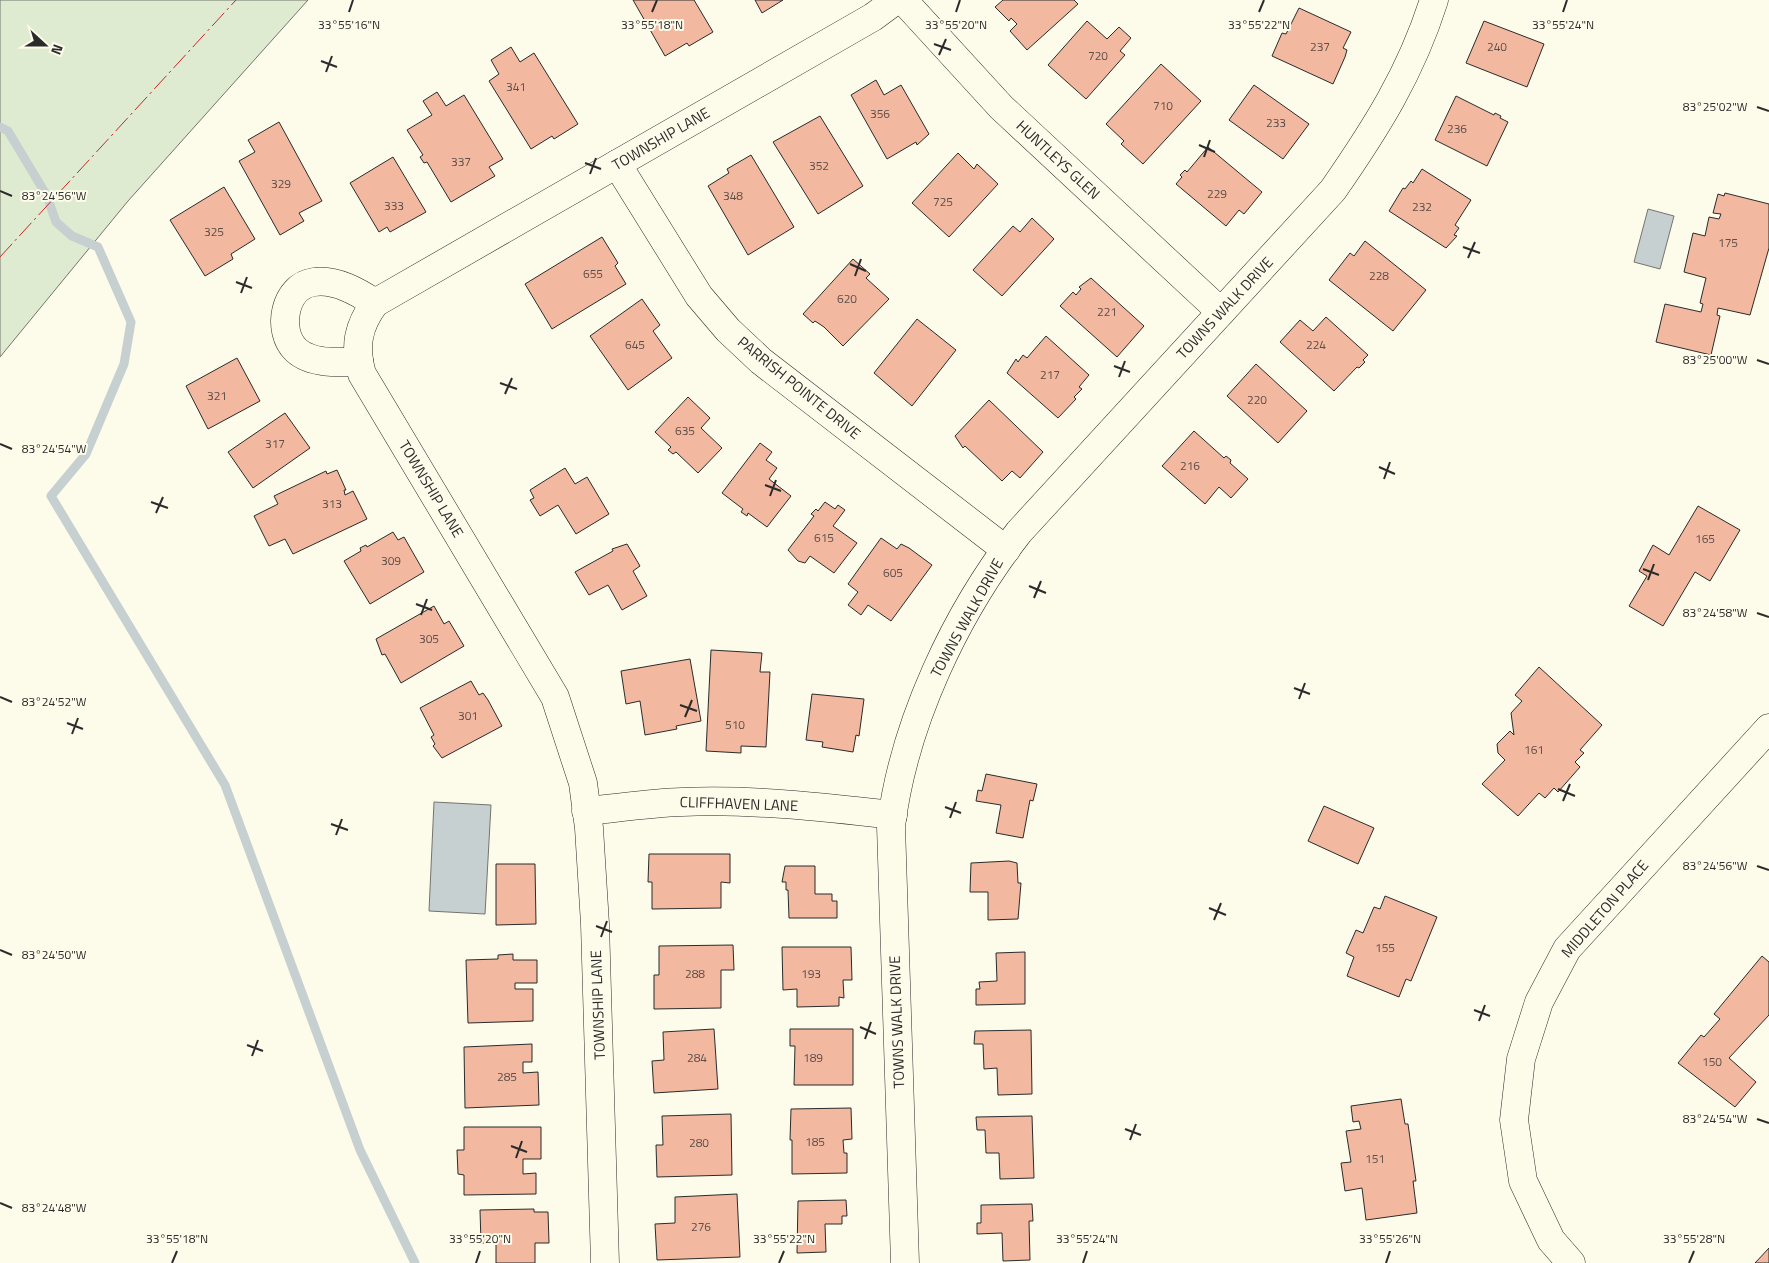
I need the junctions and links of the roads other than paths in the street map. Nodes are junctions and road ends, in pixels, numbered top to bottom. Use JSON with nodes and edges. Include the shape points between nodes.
{"nodes":[{"id":1,"x":896,"y":0,"type":"edge"},
{"id":2,"x":903,"y":0,"type":"edge"},
{"id":3,"x":1434,"y":0,"type":"edge"},
{"id":4,"x":617,"y":164,"type":"junction"},
{"id":5,"x":375,"y":303,"type":"junction"},
{"id":6,"x":1221,"y":312,"type":"junction"},
{"id":7,"x":358,"y":361,"type":"junction"},
{"id":8,"x":1006,"y":550,"type":"junction"},
{"id":9,"x":1769,"y":728,"type":"edge"},
{"id":10,"x":586,"y":811,"type":"junction"},
{"id":11,"x":892,"y":815,"type":"junction"},
{"id":12,"x":605,"y":1263,"type":"edge"},
{"id":13,"x":905,"y":1263,"type":"edge"},
{"id":14,"x":1571,"y":1263,"type":"edge"}],
"edges":[{"from":1,"to":4,"type":"street","name":"TOWNSHIP LANE","via":[[873,17]]},
{"from":2,"to":6,"type":"street","name":"HUNTLEYS GLEN","via":[[1001,107]]},
{"from":3,"to":6,"type":"street","name":"TOWNS WALK DRIVE","via":[[1396,92],[1367,141],[1333,190]]},
{"from":4,"to":5,"type":"street","name":"TOWNSHIP LANE"},
{"from":4,"to":8,"type":"street","name":"PARRISH POINTE DRIVE","via":[[699,296],[728,330],[761,361]]},
{"from":5,"to":7,"type":"street","name":"TOWNSHIP LANE","via":[[358,333]]},
{"from":5,"to":7,"type":"street","via":[[351,289],[313,282],[298,290],[287,306],[284,322],[288,340],[297,351],[324,361]]},
{"from":6,"to":8,"type":"street","name":"TOWNS WALK DRIVE"},
{"from":7,"to":10,"type":"street","name":"TOWNSHIP LANE","via":[[362,374],[554,697],[582,783]]},
{"from":8,"to":11,"type":"street","name":"TOWNS WALK DRIVE","via":[[991,569],[968,610],[920,710]]},
{"from":9,"to":14,"type":"street","name":"MIDDLETON PLACE","via":[[1566,949],[1538,1002],[1521,1059],[1514,1120],[1523,1181],[1550,1240]]},
{"from":10,"to":11,"type":"street","name":"CLIFFHAVEN LANE","via":[[727,801]]},
{"from":10,"to":12,"type":"street","name":"TOWNSHIP LANE","via":[[595,924]]},
{"from":11,"to":13,"type":"street","name":"TOWNS WALK DRIVE"}]}
